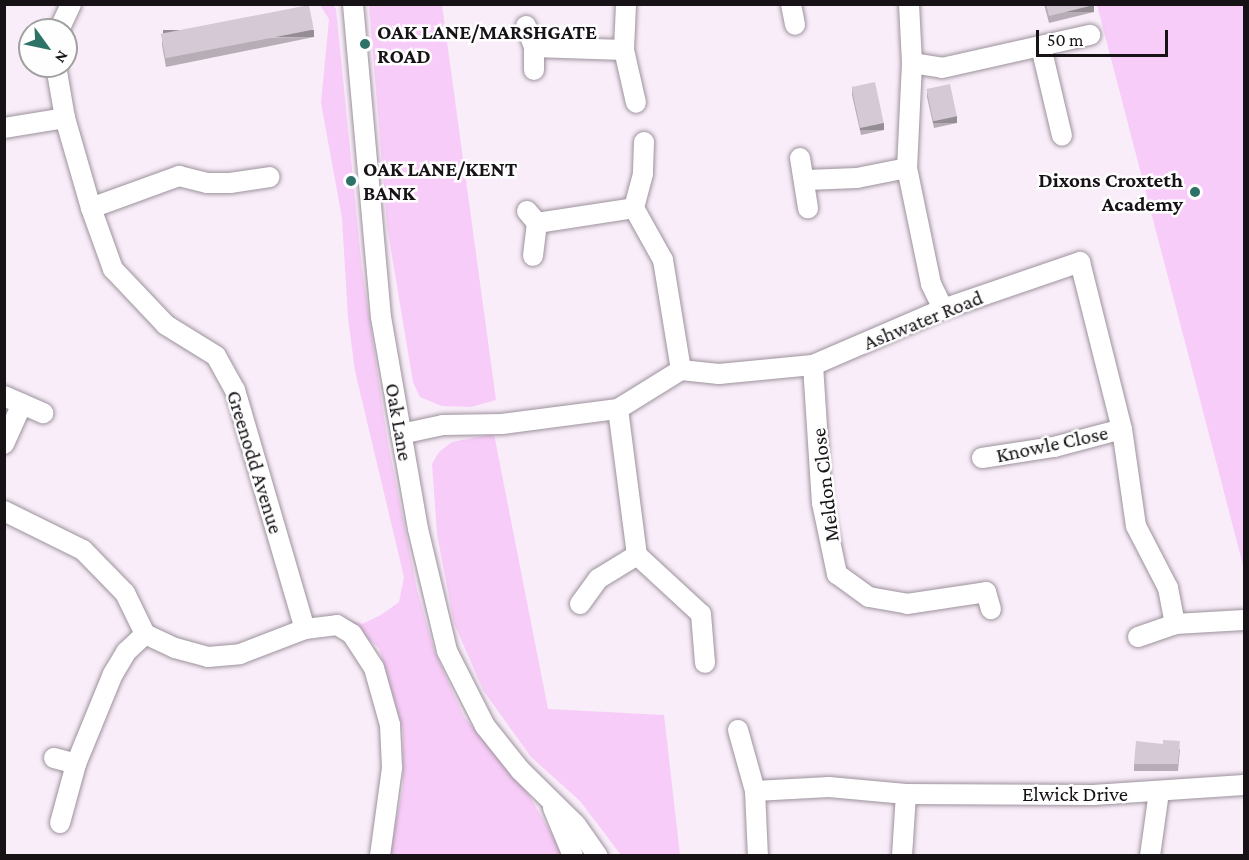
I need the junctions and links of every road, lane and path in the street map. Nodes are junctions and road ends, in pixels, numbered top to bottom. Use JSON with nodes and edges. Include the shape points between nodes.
{"nodes":[{"id":1,"x":71,"y":4,"type":"edge"},
{"id":2,"x":353,"y":4,"type":"edge"},
{"id":3,"x":626,"y":4,"type":"edge"},
{"id":4,"x":791,"y":4,"type":"edge"},
{"id":5,"x":909,"y":4,"type":"edge"},
{"id":6,"x":64,"y":18,"type":"edge"},
{"id":7,"x":795,"y":25,"type":"dead end"},
{"id":8,"x":526,"y":26,"type":"dead end"},
{"id":9,"x":1090,"y":35,"type":"dead end"},
{"id":10,"x":534,"y":47,"type":"junction"},
{"id":11,"x":1041,"y":47,"type":"junction"},
{"id":12,"x":624,"y":50,"type":"junction"},
{"id":13,"x":912,"y":63,"type":"junction"},
{"id":14,"x":534,"y":70,"type":"dead end"},
{"id":15,"x":58,"y":78,"type":"edge"},
{"id":16,"x":636,"y":103,"type":"dead end"},
{"id":17,"x":65,"y":118,"type":"junction"},
{"id":18,"x":4,"y":128,"type":"edge"},
{"id":19,"x":1062,"y":136,"type":"dead end"},
{"id":20,"x":644,"y":142,"type":"dead end"},
{"id":21,"x":800,"y":158,"type":"dead end"},
{"id":22,"x":907,"y":168,"type":"junction"},
{"id":23,"x":270,"y":177,"type":"dead end"},
{"id":24,"x":806,"y":180,"type":"junction"},
{"id":25,"x":91,"y":208,"type":"junction"},
{"id":26,"x":634,"y":208,"type":"junction"},
{"id":27,"x":808,"y":208,"type":"dead end"},
{"id":28,"x":533,"y":256,"type":"dead end"},
{"id":29,"x":943,"y":309,"type":"junction"},
{"id":30,"x":813,"y":365,"type":"junction"},
{"id":31,"x":681,"y":370,"type":"junction"},
{"id":32,"x":13,"y":400,"type":"edge"},
{"id":33,"x":618,"y":409,"type":"junction"},
{"id":34,"x":43,"y":413,"type":"dead end"},
{"id":35,"x":1122,"y":429,"type":"junction"},
{"id":36,"x":401,"y":434,"type":"junction"},
{"id":37,"x":4,"y":444,"type":"edge"},
{"id":38,"x":982,"y":458,"type":"dead end"},
{"id":39,"x":4,"y":511,"type":"edge"},
{"id":40,"x":637,"y":555,"type":"junction"},
{"id":41,"x":580,"y":604,"type":"dead end"},
{"id":42,"x":991,"y":609,"type":"dead end"},
{"id":43,"x":1245,"y":620,"type":"edge"},
{"id":44,"x":1175,"y":624,"type":"junction"},
{"id":45,"x":305,"y":629,"type":"junction"},
{"id":46,"x":145,"y":634,"type":"junction"},
{"id":47,"x":1138,"y":637,"type":"dead end"},
{"id":48,"x":705,"y":663,"type":"dead end"},
{"id":49,"x":738,"y":730,"type":"dead end"},
{"id":50,"x":54,"y":758,"type":"dead end"},
{"id":51,"x":76,"y":764,"type":"junction"},
{"id":52,"x":1245,"y":785,"type":"edge"},
{"id":53,"x":755,"y":791,"type":"junction"},
{"id":54,"x":1159,"y":792,"type":"junction"},
{"id":55,"x":906,"y":794,"type":"junction"},
{"id":56,"x":551,"y":804,"type":"junction"},
{"id":57,"x":60,"y":823,"type":"dead end"},
{"id":58,"x":380,"y":855,"type":"edge"},
{"id":59,"x":573,"y":855,"type":"edge"},
{"id":60,"x":598,"y":855,"type":"edge"},
{"id":61,"x":758,"y":855,"type":"edge"},
{"id":62,"x":902,"y":855,"type":"edge"},
{"id":63,"x":1150,"y":855,"type":"edge"}],
"edges":[{"from":1,"to":6,"type":"street"},
{"from":2,"to":36,"type":"street","name":"Oak Lane","via":[[381,317]]},
{"from":3,"to":12,"type":"street"},
{"from":4,"to":7,"type":"street"},
{"from":5,"to":13,"type":"street"},
{"from":8,"to":10,"type":"street"},
{"from":9,"to":11,"type":"street"},
{"from":10,"to":12,"type":"street"},
{"from":10,"to":14,"type":"street"},
{"from":11,"to":13,"type":"street","via":[[942,68]]},
{"from":11,"to":19,"type":"street"},
{"from":12,"to":16,"type":"street"},
{"from":13,"to":22,"type":"street"},
{"from":15,"to":17,"type":"street","name":"Greenodd Avenue"},
{"from":17,"to":18,"type":"street"},
{"from":17,"to":25,"type":"street","name":"Greenodd Avenue"},
{"from":20,"to":26,"type":"street","via":[[643,174]]},
{"from":21,"to":24,"type":"street"},
{"from":22,"to":24,"type":"street","via":[[857,178]]},
{"from":22,"to":29,"type":"street","via":[[931,284]]},
{"from":23,"to":25,"type":"street","via":[[218,183],[179,176]]},
{"from":24,"to":27,"type":"street"},
{"from":25,"to":45,"type":"street","name":"Greenodd Avenue","via":[[114,269],[166,325],[216,356],[235,390]]},
{"from":26,"to":28,"type":"street","via":[[532,217]]},
{"from":26,"to":31,"type":"street","via":[[663,260]]},
{"from":29,"to":30,"type":"street","name":"Ashwater Road"},
{"from":29,"to":35,"type":"street","name":"Ashwater Road","via":[[1080,262]]},
{"from":30,"to":31,"type":"street","name":"Ashwater Road","via":[[719,375]]},
{"from":30,"to":42,"type":"street","name":"Meldon Close","via":[[822,503],[837,574],[869,597],[907,604],[986,592]]},
{"from":31,"to":33,"type":"street"},
{"from":32,"to":34,"type":"street"},
{"from":32,"to":37,"type":"street"},
{"from":33,"to":36,"type":"street","via":[[502,424],[443,425]]},
{"from":33,"to":40,"type":"street"},
{"from":35,"to":38,"type":"street","name":"Knowle Close","via":[[1054,447]]},
{"from":35,"to":44,"type":"street","name":"Ashwater Road","via":[[1136,526],[1168,588]]},
{"from":36,"to":56,"type":"street","name":"Oak Lane","via":[[447,651],[484,726]]},
{"from":39,"to":46,"type":"street","via":[[83,550],[125,592]]},
{"from":40,"to":41,"type":"street","via":[[598,579]]},
{"from":40,"to":48,"type":"street","via":[[701,614]]},
{"from":43,"to":44,"type":"street"},
{"from":44,"to":47,"type":"street"},
{"from":45,"to":46,"type":"street","via":[[240,654],[208,657]]},
{"from":45,"to":58,"type":"street","via":[[336,625],[352,634],[374,668],[390,725],[392,768]]},
{"from":46,"to":51,"type":"street","via":[[126,651],[113,674]]},
{"from":49,"to":53,"type":"street"},
{"from":50,"to":51,"type":"street"},
{"from":51,"to":57,"type":"street"},
{"from":52,"to":54,"type":"street","name":"Elwick Drive"},
{"from":53,"to":55,"type":"street","name":"Elwick Drive","via":[[829,787]]},
{"from":53,"to":61,"type":"street"},
{"from":54,"to":55,"type":"street","name":"Elwick Drive"},
{"from":54,"to":63,"type":"street"},
{"from":55,"to":62,"type":"street"},
{"from":56,"to":59,"type":"street","name":"Oak Lane"},
{"from":56,"to":60,"type":"street","name":"Oak Lane","via":[[576,825]]}]}
